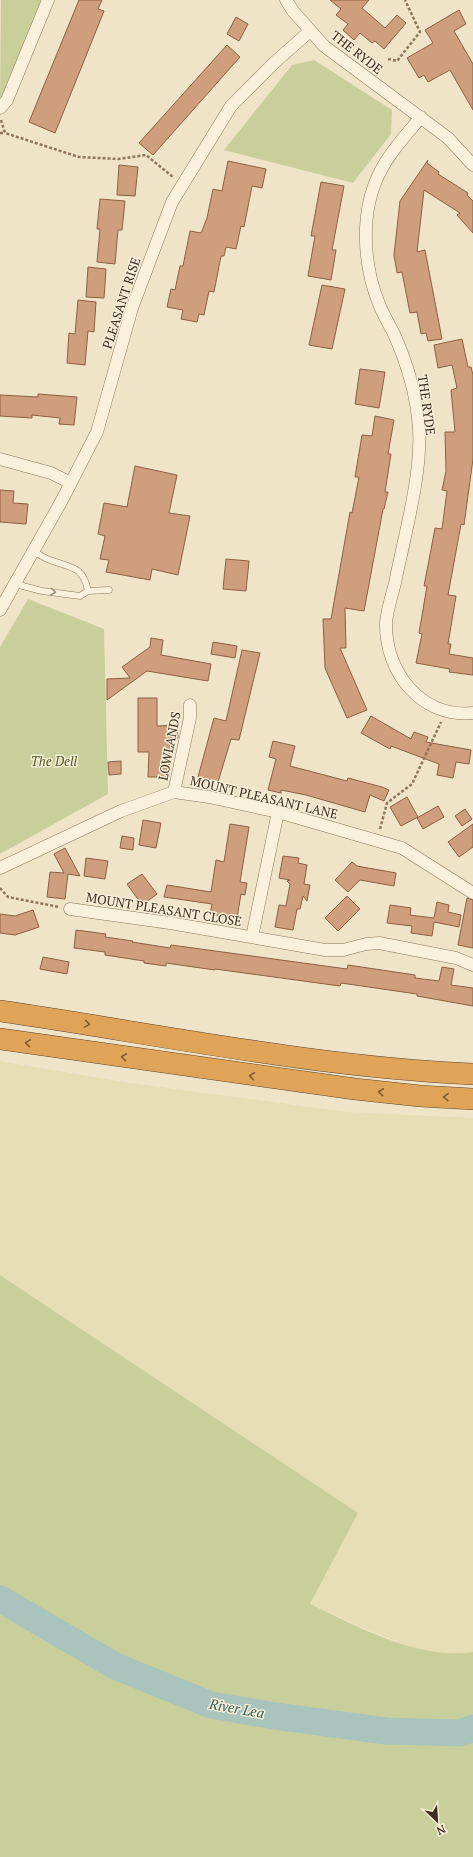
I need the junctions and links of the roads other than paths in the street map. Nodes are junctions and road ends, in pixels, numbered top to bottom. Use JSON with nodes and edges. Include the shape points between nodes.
{"nodes":[{"id":1,"x":48,"y":0,"type":"edge"},
{"id":2,"x":286,"y":0,"type":"edge"},
{"id":3,"x":310,"y":31,"type":"junction"},
{"id":4,"x":0,"y":108,"type":"edge"},
{"id":5,"x":421,"y":117,"type":"junction"},
{"id":6,"x":473,"y":165,"type":"edge"},
{"id":7,"x":0,"y":459,"type":"edge"},
{"id":8,"x":71,"y":483,"type":"junction"},
{"id":9,"x":33,"y":551,"type":"junction"},
{"id":10,"x":15,"y":584,"type":"junction"},
{"id":11,"x":109,"y":590,"type":"dead end"},
{"id":12,"x":88,"y":591,"type":"junction"},
{"id":13,"x":0,"y":610,"type":"edge"},
{"id":14,"x":190,"y":705,"type":"dead end"},
{"id":15,"x":473,"y":713,"type":"edge"},
{"id":16,"x":174,"y":792,"type":"junction"},
{"id":17,"x":278,"y":812,"type":"junction"},
{"id":18,"x":0,"y":868,"type":"edge"},
{"id":19,"x":473,"y":893,"type":"edge"},
{"id":20,"x":70,"y":909,"type":"road end"},
{"id":21,"x":252,"y":937,"type":"junction"},
{"id":22,"x":473,"y":965,"type":"edge"},
{"id":23,"x":0,"y":998,"type":"edge"},
{"id":24,"x":0,"y":1011,"type":"edge"},
{"id":25,"x":48,"y":1018,"type":"junction"},
{"id":26,"x":0,"y":1039,"type":"edge"},
{"id":27,"x":473,"y":1074,"type":"edge"},
{"id":28,"x":473,"y":1099,"type":"edge"}],
"edges":[{"from":1,"to":4,"type":"street","via":[[7,100]]},
{"from":2,"to":3,"type":"street","name":"THE RYDE"},
{"from":3,"to":5,"type":"street","name":"THE RYDE","via":[[324,46]]},
{"from":3,"to":8,"type":"street","name":"PLEASANT RISE","via":[[231,106],[172,202],[132,308],[97,432]]},
{"from":5,"to":6,"type":"street","name":"THE RYDE","via":[[448,138]]},
{"from":5,"to":15,"type":"street","name":"THE RYDE","via":[[390,155],[378,175],[370,203],[366,234],[368,266],[379,303],[411,380],[419,429],[417,474],[386,622],[390,653],[398,673],[412,693],[428,705],[446,711]]},
{"from":7,"to":8,"type":"street","via":[[50,473]]},
{"from":8,"to":9,"type":"street","name":"PLEASANT RISE"},
{"from":9,"to":10,"type":"street","name":"PLEASANT RISE"},
{"from":9,"to":12,"type":"lane","via":[[50,560],[76,568]]},
{"from":10,"to":12,"type":"lane","one_way":true,"via":[[80,596]]},
{"from":10,"to":13,"type":"street","name":"PLEASANT RISE"},
{"from":11,"to":12,"type":"lane"},
{"from":14,"to":16,"type":"street","name":"LOWLANDS","via":[[190,718]]},
{"from":16,"to":17,"type":"street","name":"MOUNT PLEASANT LANE"},
{"from":16,"to":18,"type":"street","name":"MOUNT PLEASANT LANE","via":[[121,811]]},
{"from":17,"to":19,"type":"street","name":"MOUNT PLEASANT LANE","via":[[402,848]]},
{"from":17,"to":21,"type":"street","name":"MOUNT PLEASANT CLOSE"},
{"from":20,"to":21,"type":"street","name":"MOUNT PLEASANT CLOSE"},
{"from":21,"to":22,"type":"street","name":"MOUNT PLEASANT CLOSE","via":[[326,950],[379,944],[456,958]]},
{"from":23,"to":25,"type":"highway"},
{"from":24,"to":25,"type":"highway"},
{"from":25,"to":27,"type":"highway","one_way":true,"via":[[318,1060],[423,1072]]},
{"from":28,"to":26,"type":"highway","one_way":true,"via":[[355,1089]]}]}
